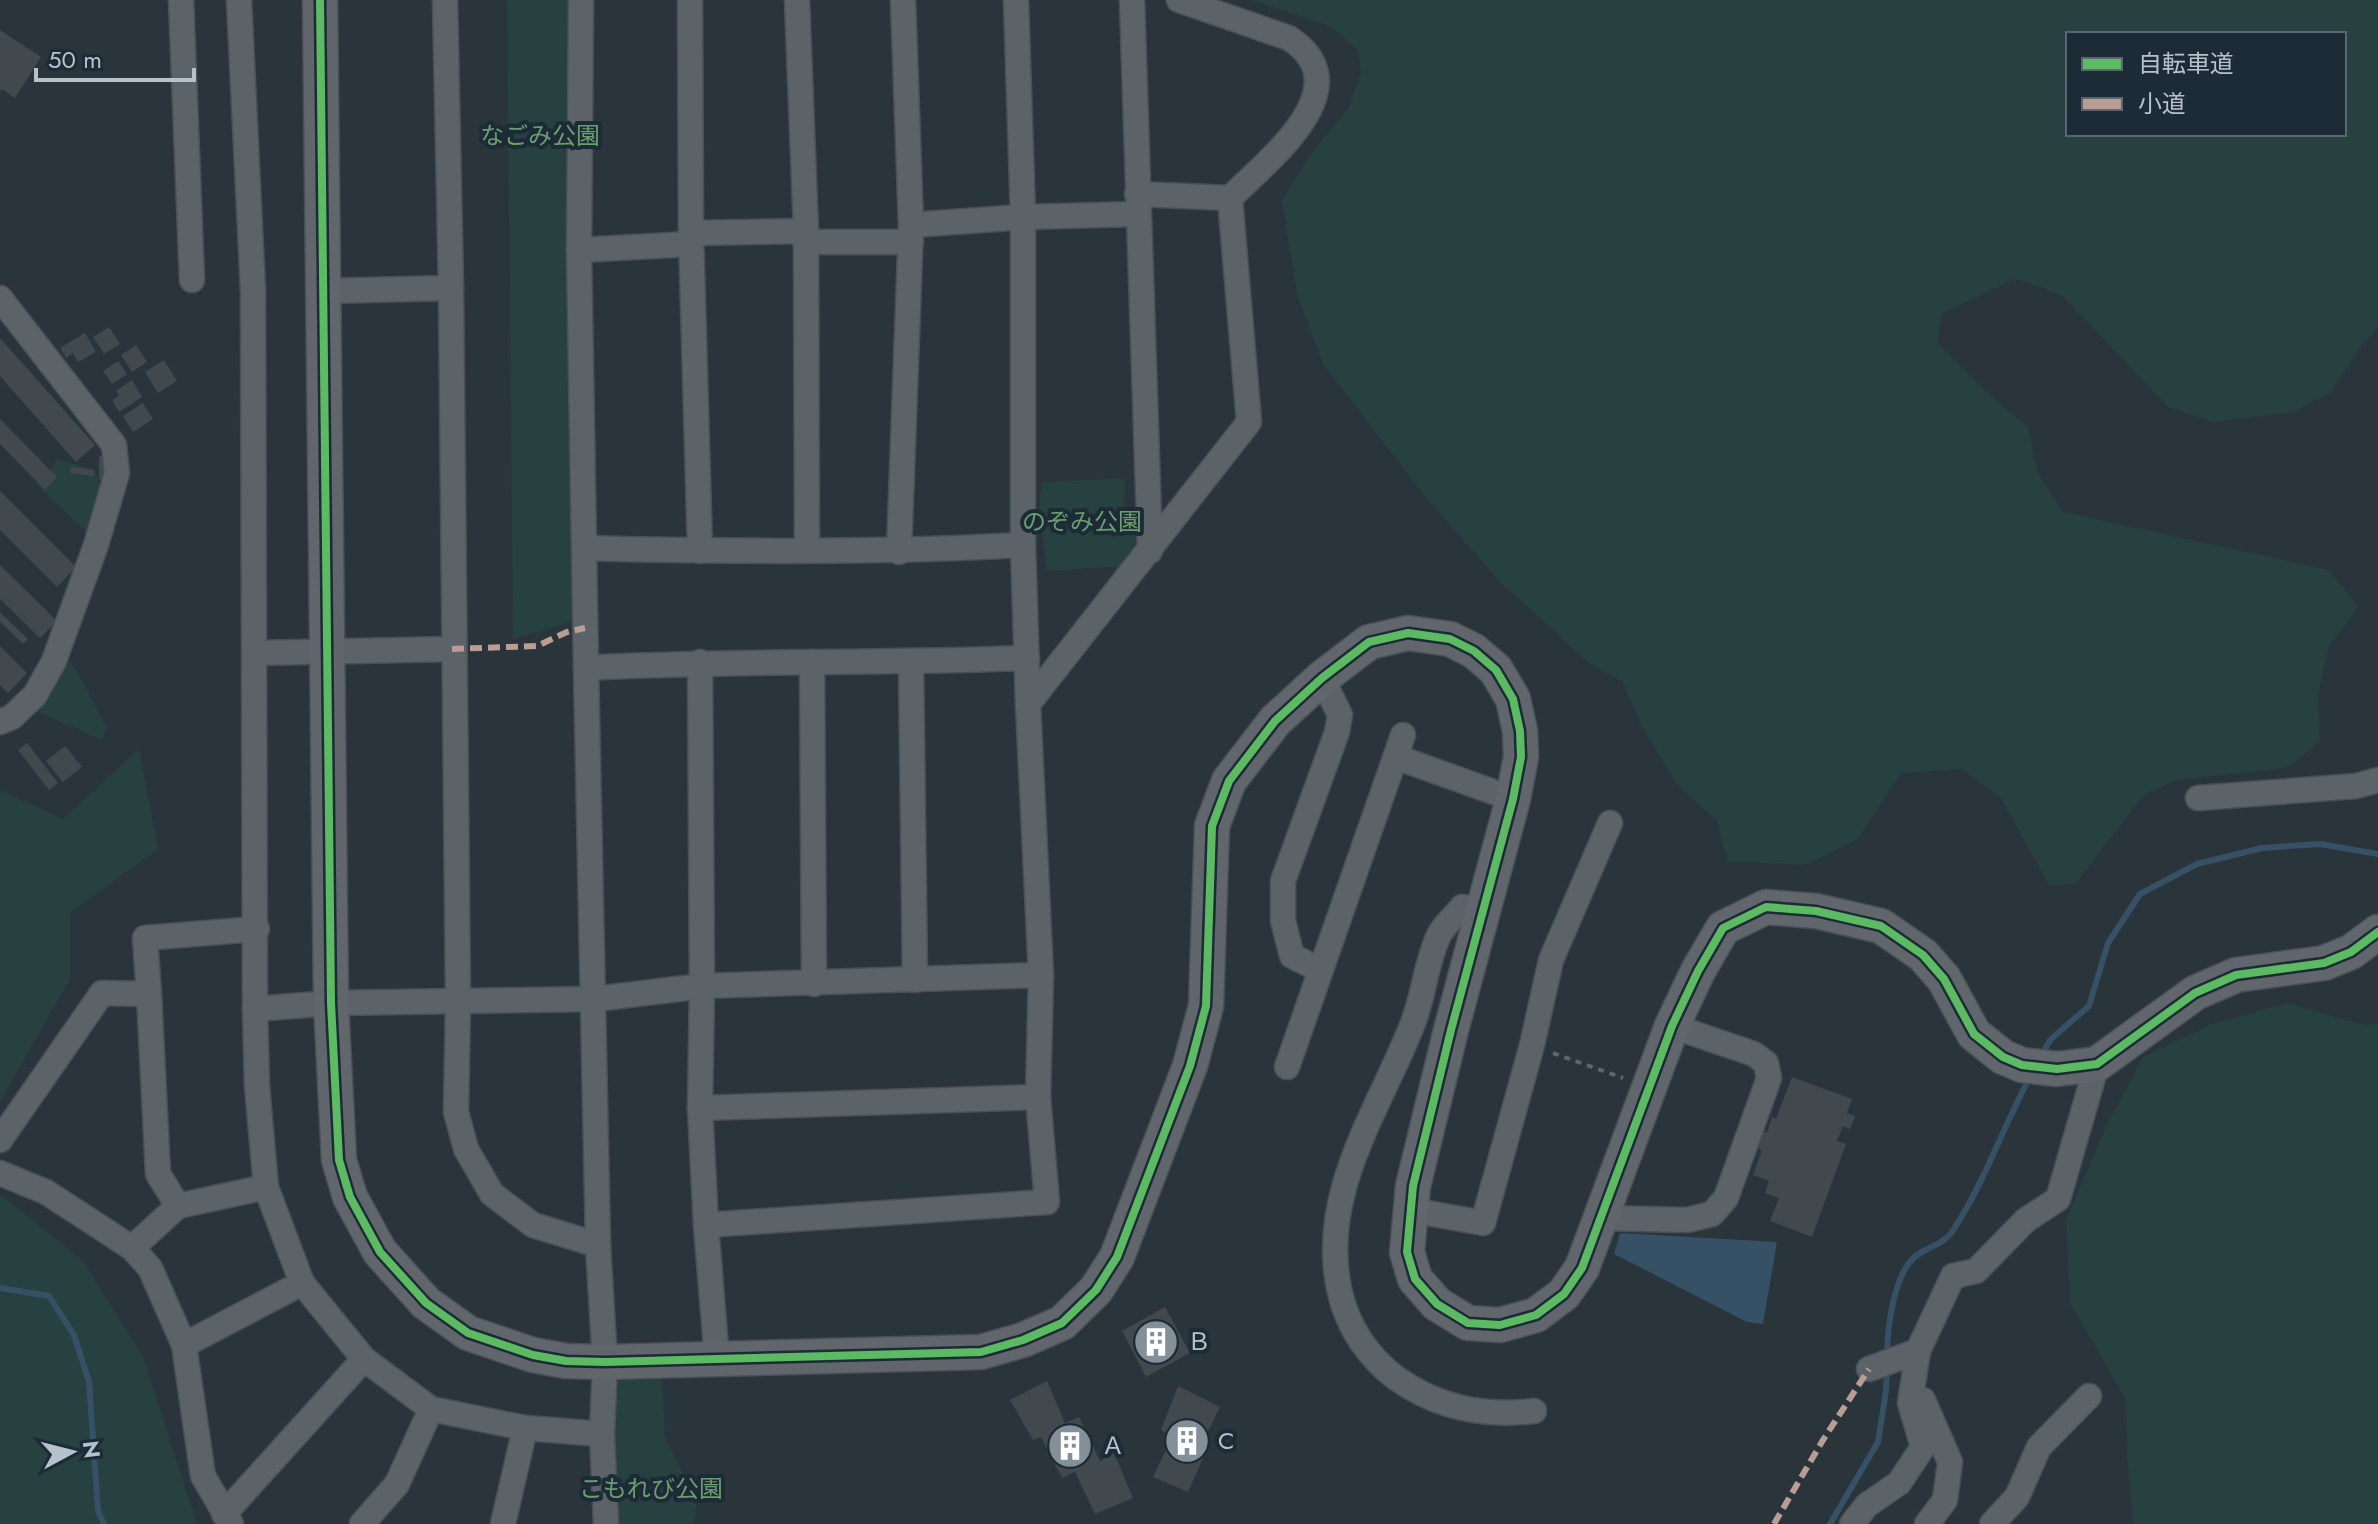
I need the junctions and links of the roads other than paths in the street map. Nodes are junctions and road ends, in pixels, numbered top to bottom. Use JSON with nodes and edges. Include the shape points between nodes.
{"nodes":[{"id":1,"x":181,"y":0,"type":"edge"},
{"id":2,"x":239,"y":0,"type":"edge"},
{"id":3,"x":320,"y":0,"type":"edge"},
{"id":4,"x":445,"y":0,"type":"edge"},
{"id":5,"x":581,"y":0,"type":"edge"},
{"id":6,"x":690,"y":0,"type":"edge"},
{"id":7,"x":797,"y":0,"type":"edge"},
{"id":8,"x":903,"y":0,"type":"edge"},
{"id":9,"x":1016,"y":0,"type":"edge"},
{"id":10,"x":1132,"y":0,"type":"edge"},
{"id":11,"x":1179,"y":0,"type":"edge"},
{"id":12,"x":1230,"y":198,"type":"junction"},
{"id":13,"x":1137,"y":204,"type":"junction"},
{"id":14,"x":1023,"y":217,"type":"junction"},
{"id":15,"x":911,"y":233,"type":"junction"},
{"id":16,"x":805,"y":236,"type":"junction"},
{"id":17,"x":691,"y":239,"type":"junction"},
{"id":18,"x":579,"y":250,"type":"junction"},
{"id":19,"x":192,"y":280,"type":"dead end"},
{"id":20,"x":451,"y":288,"type":"junction"},
{"id":21,"x":323,"y":291,"type":"junction"},
{"id":22,"x":0,"y":298,"type":"edge"},
{"id":23,"x":1023,"y":545,"type":"junction"},
{"id":24,"x":584,"y":548,"type":"junction"},
{"id":25,"x":807,"y":550,"type":"junction"},
{"id":26,"x":700,"y":551,"type":"junction"},
{"id":27,"x":1150,"y":551,"type":"junction"},
{"id":28,"x":899,"y":552,"type":"junction"},
{"id":29,"x":452,"y":649,"type":"junction"},
{"id":30,"x":327,"y":651,"type":"junction"},
{"id":31,"x":255,"y":653,"type":"junction"},
{"id":32,"x":1027,"y":658,"type":"junction"},
{"id":33,"x":700,"y":662,"type":"junction"},
{"id":34,"x":812,"y":662,"type":"junction"},
{"id":35,"x":911,"y":662,"type":"junction"},
{"id":36,"x":586,"y":668,"type":"junction"},
{"id":37,"x":1322,"y":678,"type":"junction"},
{"id":38,"x":1028,"y":704,"type":"junction"},
{"id":39,"x":0,"y":722,"type":"edge"},
{"id":40,"x":2378,"y":780,"type":"edge"},
{"id":41,"x":2198,"y":798,"type":"dead end"},
{"id":42,"x":1513,"y":799,"type":"junction"},
{"id":43,"x":1610,"y":823,"type":"dead end"},
{"id":44,"x":1484,"y":909,"type":"junction"},
{"id":45,"x":257,"y":929,"type":"junction"},
{"id":46,"x":2378,"y":932,"type":"edge"},
{"id":47,"x":1320,"y":970,"type":"junction"},
{"id":48,"x":1041,"y":975,"type":"junction"},
{"id":49,"x":915,"y":980,"type":"junction"},
{"id":50,"x":814,"y":984,"type":"junction"},
{"id":51,"x":702,"y":986,"type":"junction"},
{"id":52,"x":149,"y":994,"type":"junction"},
{"id":53,"x":595,"y":999,"type":"junction"},
{"id":54,"x":458,"y":1001,"type":"junction"},
{"id":55,"x":331,"y":1003,"type":"junction"},
{"id":56,"x":255,"y":1009,"type":"junction"},
{"id":57,"x":1672,"y":1026,"type":"junction"},
{"id":58,"x":2097,"y":1064,"type":"junction"},
{"id":59,"x":1287,"y":1067,"type":"dead end"},
{"id":60,"x":1038,"y":1097,"type":"junction"},
{"id":61,"x":700,"y":1108,"type":"junction"},
{"id":62,"x":0,"y":1140,"type":"edge"},
{"id":63,"x":0,"y":1173,"type":"edge"},
{"id":64,"x":266,"y":1187,"type":"junction"},
{"id":65,"x":178,"y":1206,"type":"junction"},
{"id":66,"x":1411,"y":1210,"type":"junction"},
{"id":67,"x":1600,"y":1218,"type":"junction"},
{"id":68,"x":706,"y":1225,"type":"junction"},
{"id":69,"x":598,"y":1245,"type":"junction"},
{"id":70,"x":132,"y":1248,"type":"junction"},
{"id":71,"x":302,"y":1283,"type":"junction"},
{"id":72,"x":184,"y":1345,"type":"junction"},
{"id":73,"x":1909,"y":1354,"type":"junction"},
{"id":74,"x":364,"y":1359,"type":"junction"},
{"id":75,"x":717,"y":1360,"type":"junction"},
{"id":76,"x":605,"y":1362,"type":"junction"},
{"id":77,"x":1871,"y":1369,"type":"dead end"},
{"id":78,"x":1914,"y":1380,"type":"junction"},
{"id":79,"x":2089,"y":1396,"type":"dead end"},
{"id":80,"x":431,"y":1409,"type":"junction"},
{"id":81,"x":1534,"y":1411,"type":"dead end"},
{"id":82,"x":525,"y":1428,"type":"junction"},
{"id":83,"x":602,"y":1434,"type":"junction"},
{"id":84,"x":228,"y":1519,"type":"edge"},
{"id":85,"x":362,"y":1524,"type":"edge"},
{"id":86,"x":503,"y":1524,"type":"edge"},
{"id":87,"x":606,"y":1524,"type":"edge"},
{"id":88,"x":1852,"y":1524,"type":"edge"},
{"id":89,"x":1927,"y":1524,"type":"edge"},
{"id":90,"x":1992,"y":1524,"type":"edge"}],
"edges":[{"from":1,"to":19,"type":"street"},
{"from":2,"to":31,"type":"street","via":[[253,291]]},
{"from":3,"to":21,"type":"street"},
{"from":4,"to":20,"type":"street"},
{"from":5,"to":18,"type":"street"},
{"from":6,"to":17,"type":"street"},
{"from":7,"to":16,"type":"street"},
{"from":8,"to":15,"type":"street"},
{"from":9,"to":14,"type":"street"},
{"from":10,"to":13,"type":"street"},
{"from":11,"to":12,"type":"street","via":[[1289,38],[1314,63],[1317,90],[1296,132]]},
{"from":12,"to":13,"type":"street"},
{"from":12,"to":27,"type":"street","via":[[1249,422]]},
{"from":13,"to":14,"type":"street"},
{"from":13,"to":27,"type":"street"},
{"from":14,"to":15,"type":"street"},
{"from":14,"to":23,"type":"street"},
{"from":15,"to":16,"type":"street"},
{"from":15,"to":28,"type":"street"},
{"from":16,"to":17,"type":"street"},
{"from":16,"to":25,"type":"street"},
{"from":17,"to":18,"type":"street"},
{"from":17,"to":26,"type":"street"},
{"from":18,"to":24,"type":"street"},
{"from":20,"to":21,"type":"street"},
{"from":20,"to":29,"type":"street"},
{"from":21,"to":30,"type":"street"},
{"from":22,"to":39,"type":"street","via":[[114,445],[117,473],[54,661],[35,695]]},
{"from":23,"to":28,"type":"street"},
{"from":23,"to":32,"type":"street"},
{"from":24,"to":26,"type":"street"},
{"from":24,"to":36,"type":"street"},
{"from":25,"to":26,"type":"street"},
{"from":25,"to":28,"type":"street"},
{"from":27,"to":38,"type":"street"},
{"from":29,"to":30,"type":"street"},
{"from":29,"to":54,"type":"street"},
{"from":30,"to":31,"type":"street"},
{"from":30,"to":55,"type":"street"},
{"from":31,"to":45,"type":"street"},
{"from":32,"to":35,"type":"street"},
{"from":32,"to":38,"type":"street"},
{"from":33,"to":34,"type":"street"},
{"from":33,"to":36,"type":"street"},
{"from":33,"to":51,"type":"street"},
{"from":34,"to":35,"type":"street"},
{"from":34,"to":50,"type":"street"},
{"from":35,"to":49,"type":"street"},
{"from":36,"to":53,"type":"street"},
{"from":37,"to":42,"type":"street","via":[[1369,642],[1408,633],[1450,639],[1474,651],[1496,670],[1513,699],[1521,757]]},
{"from":37,"to":47,"type":"street","via":[[1340,715],[1337,732],[1283,881],[1283,921],[1292,956]]},
{"from":37,"to":75,"type":"street","via":[[1249,753],[1229,781],[1212,826],[1206,1006],[1190,1066],[1117,1257],[1096,1290],[1062,1323],[981,1352]]},
{"from":38,"to":48,"type":"street"},
{"from":40,"to":41,"type":"street"},
{"from":42,"to":44,"type":"street"},
{"from":42,"to":47,"type":"street","via":[[1400,746]]},
{"from":43,"to":66,"type":"street","via":[[1551,960],[1483,1223]]},
{"from":44,"to":66,"type":"street"},
{"from":44,"to":81,"type":"street","via":[[1462,907],[1440,933],[1413,1022],[1344,1183],[1335,1225],[1334,1269],[1355,1334],[1387,1371],[1419,1394],[1479,1413]]},
{"from":45,"to":52,"type":"street","via":[[145,938]]},
{"from":45,"to":56,"type":"street"},
{"from":46,"to":58,"type":"street","via":[[2324,963],[2236,975],[2195,993]]},
{"from":47,"to":59,"type":"street"},
{"from":48,"to":49,"type":"street"},
{"from":48,"to":60,"type":"street"},
{"from":49,"to":50,"type":"street"},
{"from":50,"to":51,"type":"street"},
{"from":51,"to":53,"type":"street"},
{"from":51,"to":61,"type":"street"},
{"from":52,"to":62,"type":"street","via":[[102,993]]},
{"from":52,"to":65,"type":"street","via":[[158,1174]]},
{"from":53,"to":54,"type":"street"},
{"from":53,"to":69,"type":"street"},
{"from":54,"to":55,"type":"street"},
{"from":54,"to":69,"type":"street","via":[[456,1112],[466,1149],[492,1194],[533,1225]]},
{"from":55,"to":56,"type":"street"},
{"from":55,"to":76,"type":"street","via":[[339,1160],[350,1197],[380,1252],[426,1303],[468,1333],[533,1355]]},
{"from":56,"to":64,"type":"street"},
{"from":57,"to":58,"type":"street","via":[[1723,928],[1766,907],[1816,911],[1881,926],[1923,955],[1944,979],[1974,1034],[2003,1057],[2036,1067]]},
{"from":57,"to":67,"type":"street"},
{"from":57,"to":67,"type":"street","via":[[1766,1063],[1769,1078],[1726,1198],[1712,1214],[1687,1220]]},
{"from":58,"to":73,"type":"street","via":[[2058,1199],[2026,1220],[1976,1271],[1953,1276]]},
{"from":60,"to":61,"type":"street"},
{"from":60,"to":68,"type":"street","via":[[1047,1202]]},
{"from":61,"to":68,"type":"street"},
{"from":63,"to":70,"type":"street","via":[[46,1192]]},
{"from":64,"to":65,"type":"street"},
{"from":64,"to":71,"type":"street"},
{"from":65,"to":70,"type":"street"},
{"from":66,"to":67,"type":"street","via":[[1407,1252],[1415,1279],[1437,1304],[1468,1323],[1500,1325],[1536,1315],[1564,1294],[1582,1268]]},
{"from":68,"to":75,"type":"street"},
{"from":69,"to":76,"type":"street"},
{"from":70,"to":72,"type":"street","via":[[150,1268]]},
{"from":71,"to":72,"type":"street"},
{"from":71,"to":74,"type":"street"},
{"from":72,"to":84,"type":"street","via":[[203,1476]]},
{"from":73,"to":77,"type":"street"},
{"from":73,"to":78,"type":"street"},
{"from":74,"to":80,"type":"street"},
{"from":74,"to":84,"type":"street"},
{"from":75,"to":76,"type":"street"},
{"from":76,"to":83,"type":"street"},
{"from":78,"to":88,"type":"street","via":[[1910,1403],[1923,1447],[1899,1483],[1867,1505]]},
{"from":78,"to":89,"type":"street","via":[[1950,1462],[1945,1500]]},
{"from":79,"to":90,"type":"street","via":[[2039,1447],[2017,1497]]},
{"from":80,"to":82,"type":"street"},
{"from":80,"to":85,"type":"street","via":[[397,1484]]},
{"from":82,"to":83,"type":"street"},
{"from":82,"to":86,"type":"street"},
{"from":83,"to":87,"type":"street"}]}
